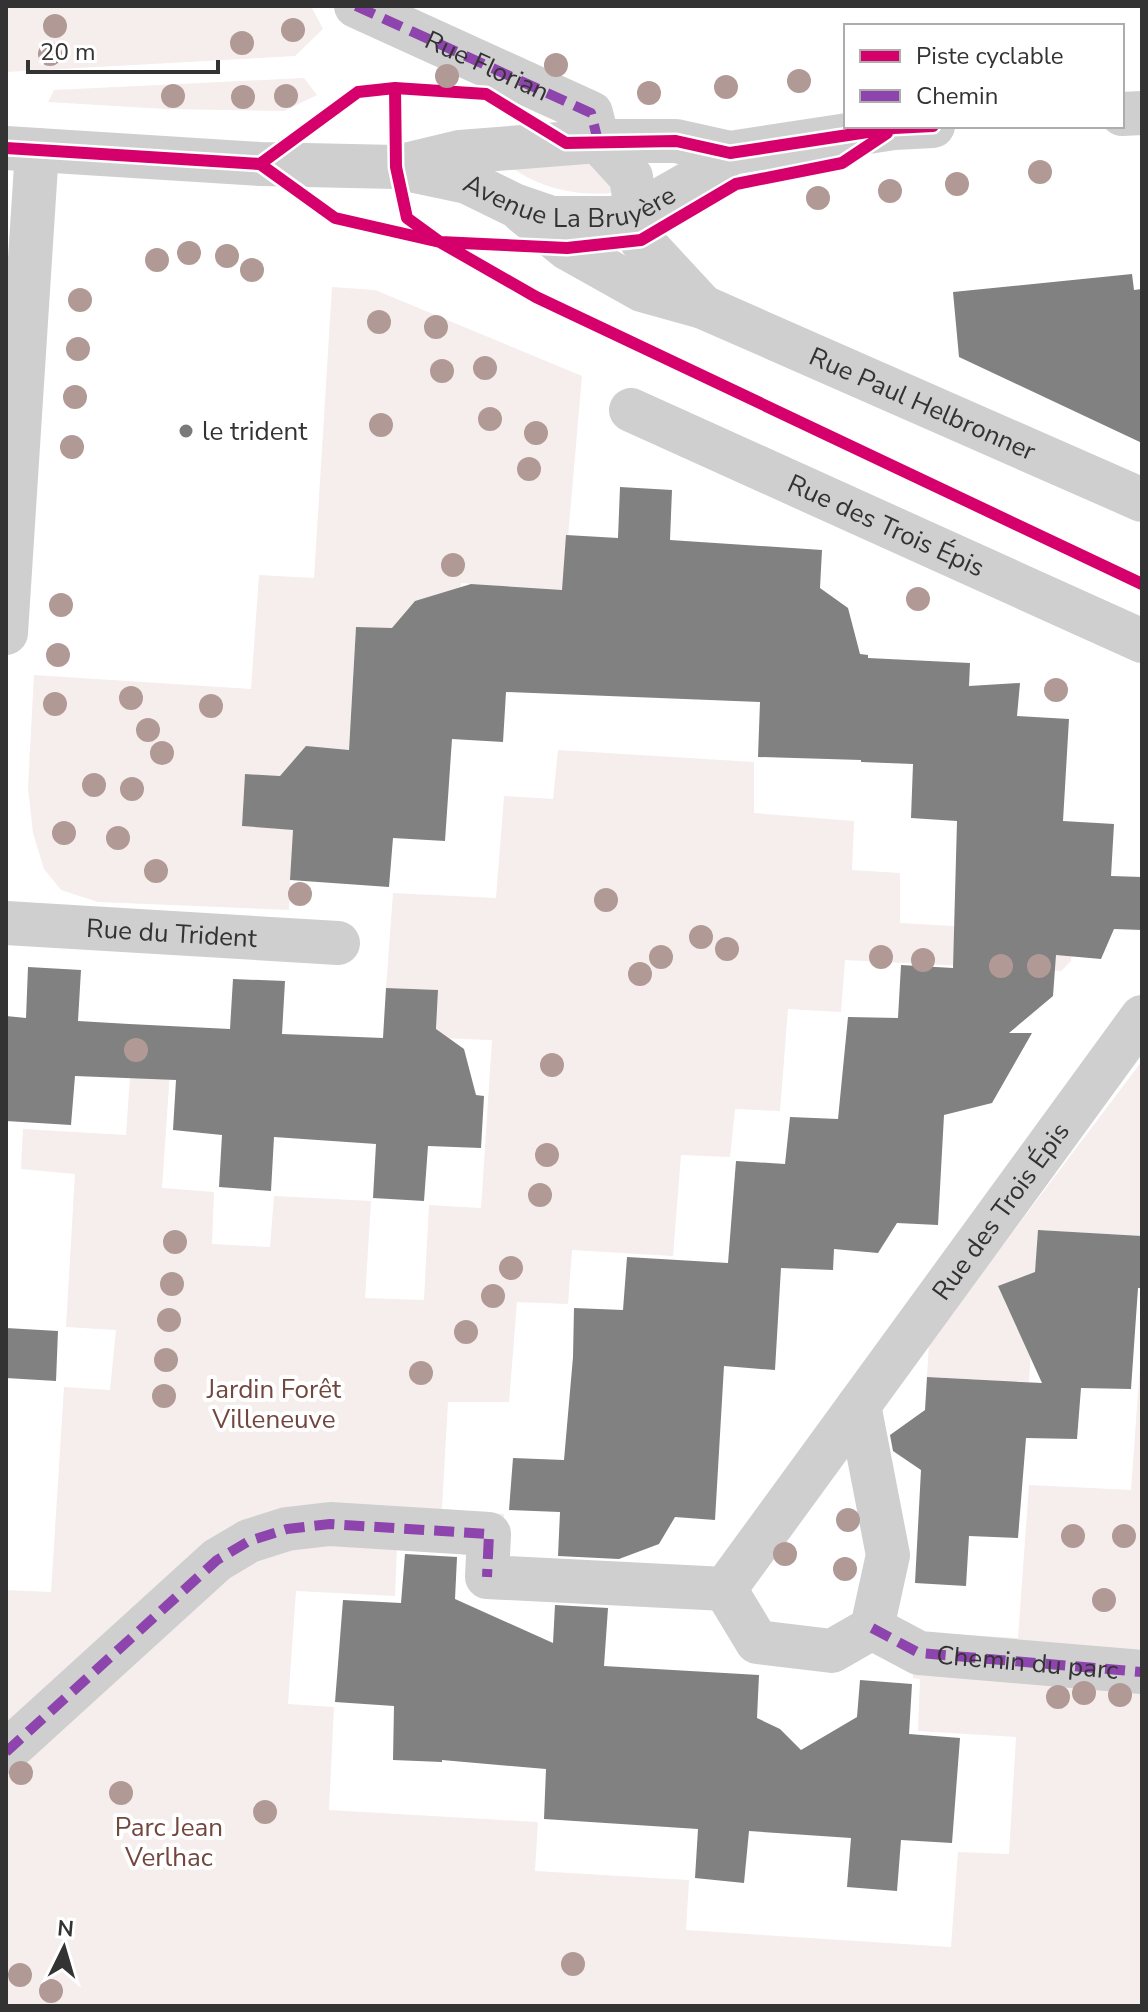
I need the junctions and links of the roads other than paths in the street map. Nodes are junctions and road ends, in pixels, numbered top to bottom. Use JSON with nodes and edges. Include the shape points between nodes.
{"nodes":[{"id":1,"x":356,"y":6,"type":"edge"},
{"id":2,"x":894,"y":128,"type":"edge"},
{"id":3,"x":598,"y":141,"type":"junction"},
{"id":4,"x":22,"y":149,"type":"edge"},
{"id":5,"x":730,"y":153,"type":"junction"},
{"id":6,"x":396,"y":167,"type":"junction"},
{"id":7,"x":514,"y":205,"type":"junction"},
{"id":8,"x":637,"y":213,"type":"junction"},
{"id":9,"x":18,"y":252,"type":"edge"},
{"id":10,"x":703,"y":307,"type":"junction"},
{"id":11,"x":631,"y":410,"type":"dead end"},
{"id":12,"x":1142,"y":500,"type":"edge"},
{"id":13,"x":6,"y":633,"type":"edge"},
{"id":14,"x":1142,"y":641,"type":"edge"},
{"id":15,"x":6,"y":923,"type":"edge"},
{"id":16,"x":338,"y":941,"type":"dead end"},
{"id":17,"x":1142,"y":1017,"type":"edge"},
{"id":18,"x":859,"y":1405,"type":"junction"},
{"id":19,"x":725,"y":1589,"type":"junction"},
{"id":20,"x":872,"y":1628,"type":"junction"},
{"id":21,"x":1142,"y":1672,"type":"edge"},
{"id":22,"x":6,"y":1752,"type":"edge"}],
"edges":[{"from":1,"to":3,"type":"street","name":"Rue Florian","via":[[591,113]]},
{"from":2,"to":5,"type":"street","name":"Avenue La Bruyère"},
{"from":3,"to":5,"type":"street","name":"Avenue La Bruyère","via":[[676,141]]},
{"from":3,"to":6,"type":"street","name":"Avenue La Bruyère","via":[[460,152]]},
{"from":3,"to":8,"type":"street","name":"Rue Paul Helbronner","via":[[631,177]]},
{"from":4,"to":6,"type":"street","name":"Avenue La Bruyère"},
{"from":4,"to":9,"type":"street"},
{"from":5,"to":8,"type":"street","name":"Avenue La Bruyère"},
{"from":6,"to":7,"type":"street","name":"Avenue La Bruyère","via":[[467,182]]},
{"from":7,"to":8,"type":"street","name":"Avenue La Bruyère","via":[[552,218]]},
{"from":7,"to":10,"type":"street","name":"Rue Paul Helbronner","via":[[567,248],[642,290]]},
{"from":8,"to":10,"type":"street","name":"Rue Paul Helbronner","via":[[641,240]]},
{"from":9,"to":13,"type":"street"},
{"from":10,"to":12,"type":"street","name":"Rue Paul Helbronner"},
{"from":11,"to":14,"type":"street","name":"Rue des Trois Épis"},
{"from":15,"to":16,"type":"street","name":"Rue du Trident"},
{"from":17,"to":18,"type":"street","name":"Rue des Trois Épis"},
{"from":18,"to":19,"type":"street","name":"Rue des Trois Épis"},
{"from":18,"to":20,"type":"street","via":[[888,1555]]},
{"from":19,"to":20,"type":"street","via":[[757,1642],[832,1651]]},
{"from":19,"to":22,"type":"street","via":[[487,1577],[489,1534],[330,1524],[287,1529],[249,1541],[217,1560]]},
{"from":20,"to":21,"type":"street","name":"Chemin du parc","via":[[919,1653]]}]}
